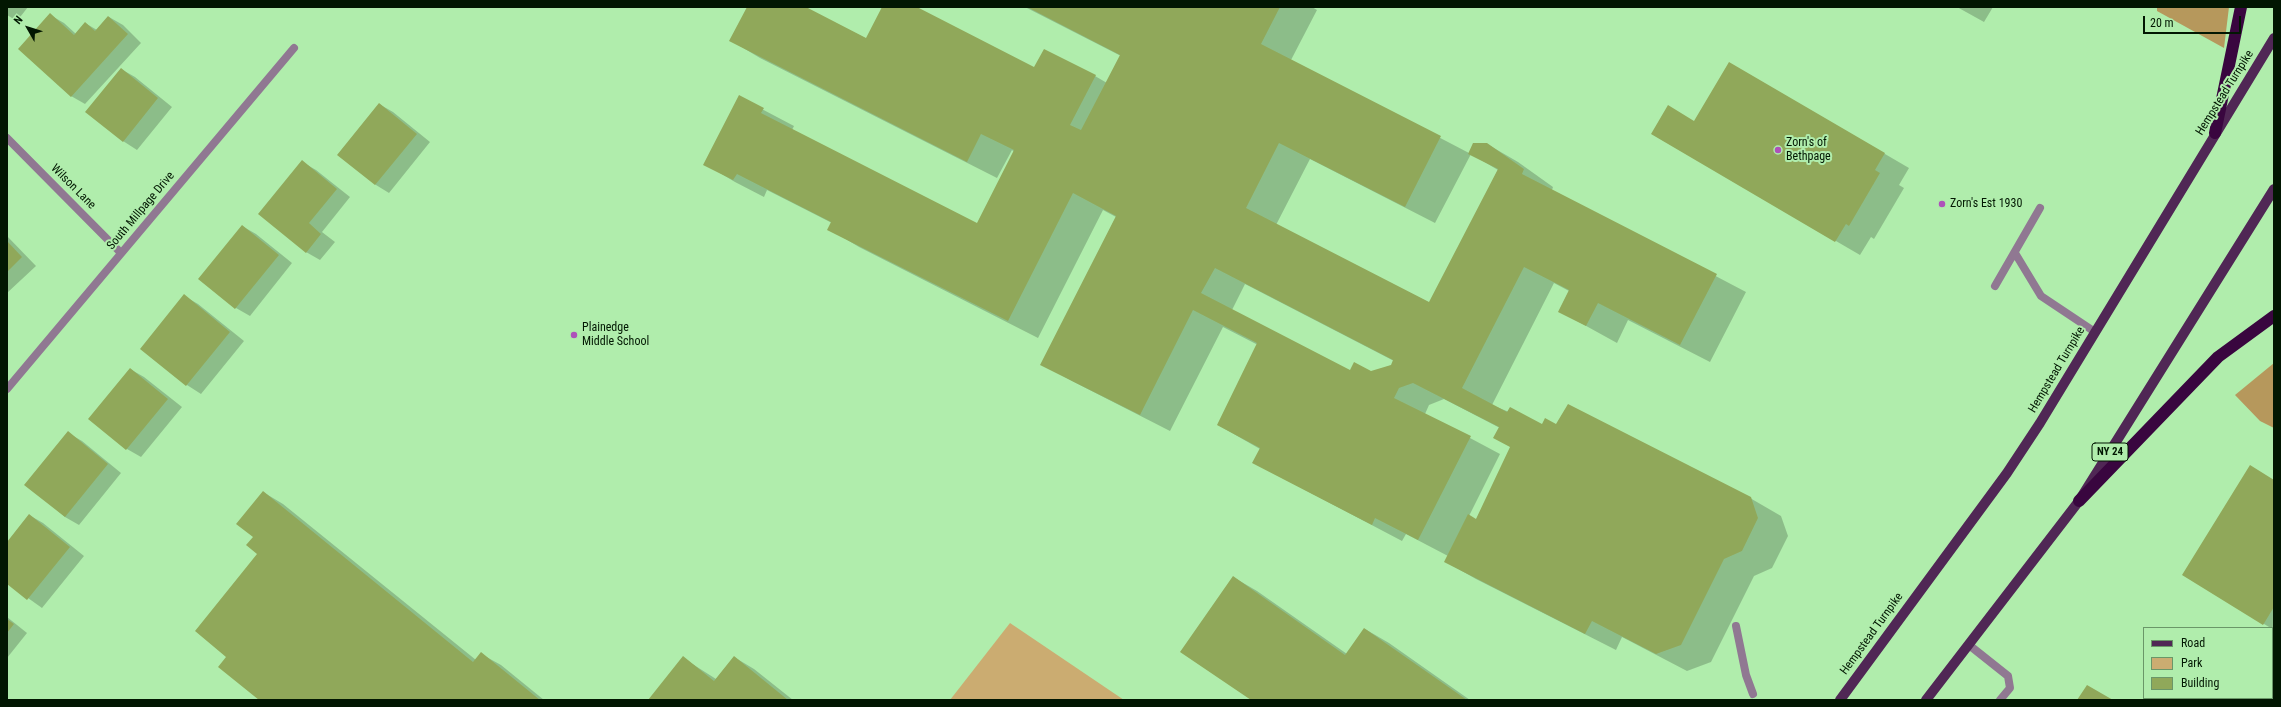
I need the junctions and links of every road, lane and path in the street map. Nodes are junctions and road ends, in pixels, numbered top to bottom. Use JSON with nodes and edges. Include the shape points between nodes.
{"nodes":[{"id":1,"x":2241,"y":7,"type":"edge"},
{"id":2,"x":2274,"y":38,"type":"edge"},
{"id":3,"x":294,"y":48,"type":"dead end"},
{"id":4,"x":2215,"y":133,"type":"junction"},
{"id":5,"x":7,"y":138,"type":"edge"},
{"id":6,"x":2274,"y":189,"type":"edge"},
{"id":7,"x":2040,"y":208,"type":"dead end"},
{"id":8,"x":121,"y":253,"type":"junction"},
{"id":9,"x":2015,"y":253,"type":"junction"},
{"id":10,"x":1995,"y":286,"type":"dead end"},
{"id":11,"x":2274,"y":316,"type":"edge"},
{"id":12,"x":2095,"y":332,"type":"junction"},
{"id":13,"x":7,"y":389,"type":"edge"},
{"id":14,"x":2080,"y":501,"type":"junction"},
{"id":15,"x":1736,"y":626,"type":"dead end"},
{"id":16,"x":1969,"y":645,"type":"junction"},
{"id":17,"x":1753,"y":694,"type":"dead end"},
{"id":18,"x":1840,"y":700,"type":"edge"},
{"id":19,"x":1926,"y":700,"type":"edge"},
{"id":20,"x":2000,"y":700,"type":"edge"}],
"edges":[{"from":1,"to":4,"type":"highway"},
{"from":2,"to":4,"type":"main road","name":"Hempstead Turnpike"},
{"from":3,"to":8,"type":"street","name":"South Millpage Drive"},
{"from":4,"to":12,"type":"main road","name":"Hempstead Turnpike"},
{"from":5,"to":8,"type":"street","name":"Wilson Lane"},
{"from":6,"to":14,"type":"main road","number":"NY 24"},
{"from":7,"to":9,"type":"street"},
{"from":8,"to":13,"type":"street","name":"South Millpage Drive"},
{"from":9,"to":10,"type":"street"},
{"from":9,"to":12,"type":"street","via":[[2041,296]]},
{"from":11,"to":14,"type":"highway","via":[[2218,357]]},
{"from":12,"to":18,"type":"main road","name":"Hempstead Turnpike","via":[[2007,473]]},
{"from":14,"to":16,"type":"main road","number":"NY 24"},
{"from":15,"to":17,"type":"street","via":[[1746,675]]},
{"from":16,"to":19,"type":"main road","number":"NY 24"},
{"from":16,"to":20,"type":"street","via":[[2008,676],[2010,688]]}]}
